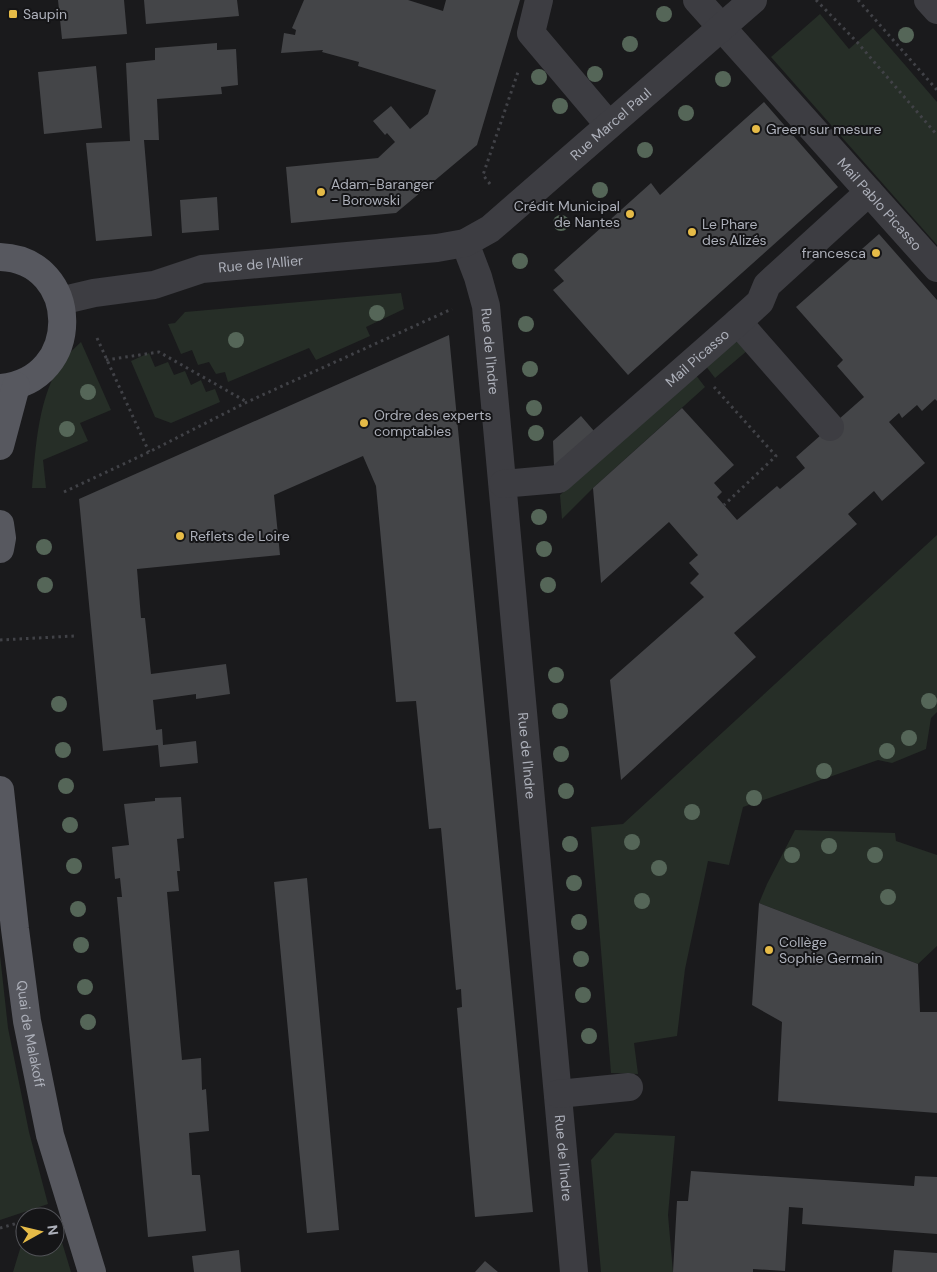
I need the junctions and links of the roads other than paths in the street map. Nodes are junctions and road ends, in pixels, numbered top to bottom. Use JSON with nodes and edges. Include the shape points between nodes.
{"nodes":[{"id":1,"x":539,"y":0,"type":"edge"},
{"id":2,"x":697,"y":0,"type":"edge"},
{"id":3,"x":753,"y":0,"type":"edge"},
{"id":4,"x":928,"y":0,"type":"edge"},
{"id":5,"x":937,"y":10,"type":"edge"},
{"id":6,"x":722,"y":28,"type":"junction"},
{"id":7,"x":608,"y":124,"type":"junction"},
{"id":8,"x":870,"y":192,"type":"junction"},
{"id":9,"x":465,"y":243,"type":"junction"},
{"id":10,"x":0,"y":257,"type":"edge"},
{"id":11,"x":937,"y":268,"type":"edge"},
{"id":12,"x":60,"y":301,"type":"junction"},
{"id":13,"x":738,"y":322,"type":"junction"},
{"id":14,"x":8,"y":387,"type":"edge"},
{"id":15,"x":830,"y":427,"type":"dead end"},
{"id":16,"x":0,"y":446,"type":"edge"},
{"id":17,"x":503,"y":484,"type":"junction"},
{"id":18,"x":0,"y":524,"type":"edge"},
{"id":19,"x":0,"y":549,"type":"edge"},
{"id":20,"x":0,"y":790,"type":"edge"},
{"id":21,"x":629,"y":1087,"type":"dead end"},
{"id":22,"x":558,"y":1094,"type":"junction"},
{"id":23,"x":92,"y":1272,"type":"edge"},
{"id":24,"x":574,"y":1272,"type":"edge"}],
"edges":[{"from":1,"to":7,"type":"street","via":[[531,33]]},
{"from":2,"to":6,"type":"street","name":"Mail Pablo Picasso"},
{"from":3,"to":6,"type":"street","name":"Rue Marcel Paul"},
{"from":4,"to":5,"type":"street"},
{"from":6,"to":7,"type":"street","name":"Rue Marcel Paul"},
{"from":6,"to":8,"type":"street","name":"Mail Pablo Picasso"},
{"from":7,"to":9,"type":"street","name":"Rue Marcel Paul","via":[[490,229]]},
{"from":8,"to":11,"type":"street","name":"Mail Pablo Picasso"},
{"from":8,"to":13,"type":"street","name":"Mail Picasso","via":[[767,285],[760,302]]},
{"from":9,"to":12,"type":"street","name":"Rue de l'Allier","via":[[202,269],[154,285]]},
{"from":9,"to":17,"type":"street","name":"Rue de l'Indre","via":[[486,306]]},
{"from":10,"to":12,"type":"main road","via":[[26,263],[41,273]]},
{"from":12,"to":14,"type":"main road","via":[[63,325],[58,348],[37,375]]},
{"from":13,"to":15,"type":"street"},
{"from":13,"to":17,"type":"street","name":"Mail Picasso","via":[[559,479]]},
{"from":14,"to":16,"type":"main road"},
{"from":17,"to":22,"type":"street","name":"Rue de l'Indre"},
{"from":18,"to":19,"type":"main road"},
{"from":20,"to":23,"type":"main road","name":"Quai de Malakoff","via":[[27,1021],[50,1135]]},
{"from":21,"to":22,"type":"street"},
{"from":22,"to":24,"type":"street","name":"Rue de l'Indre"}]}
